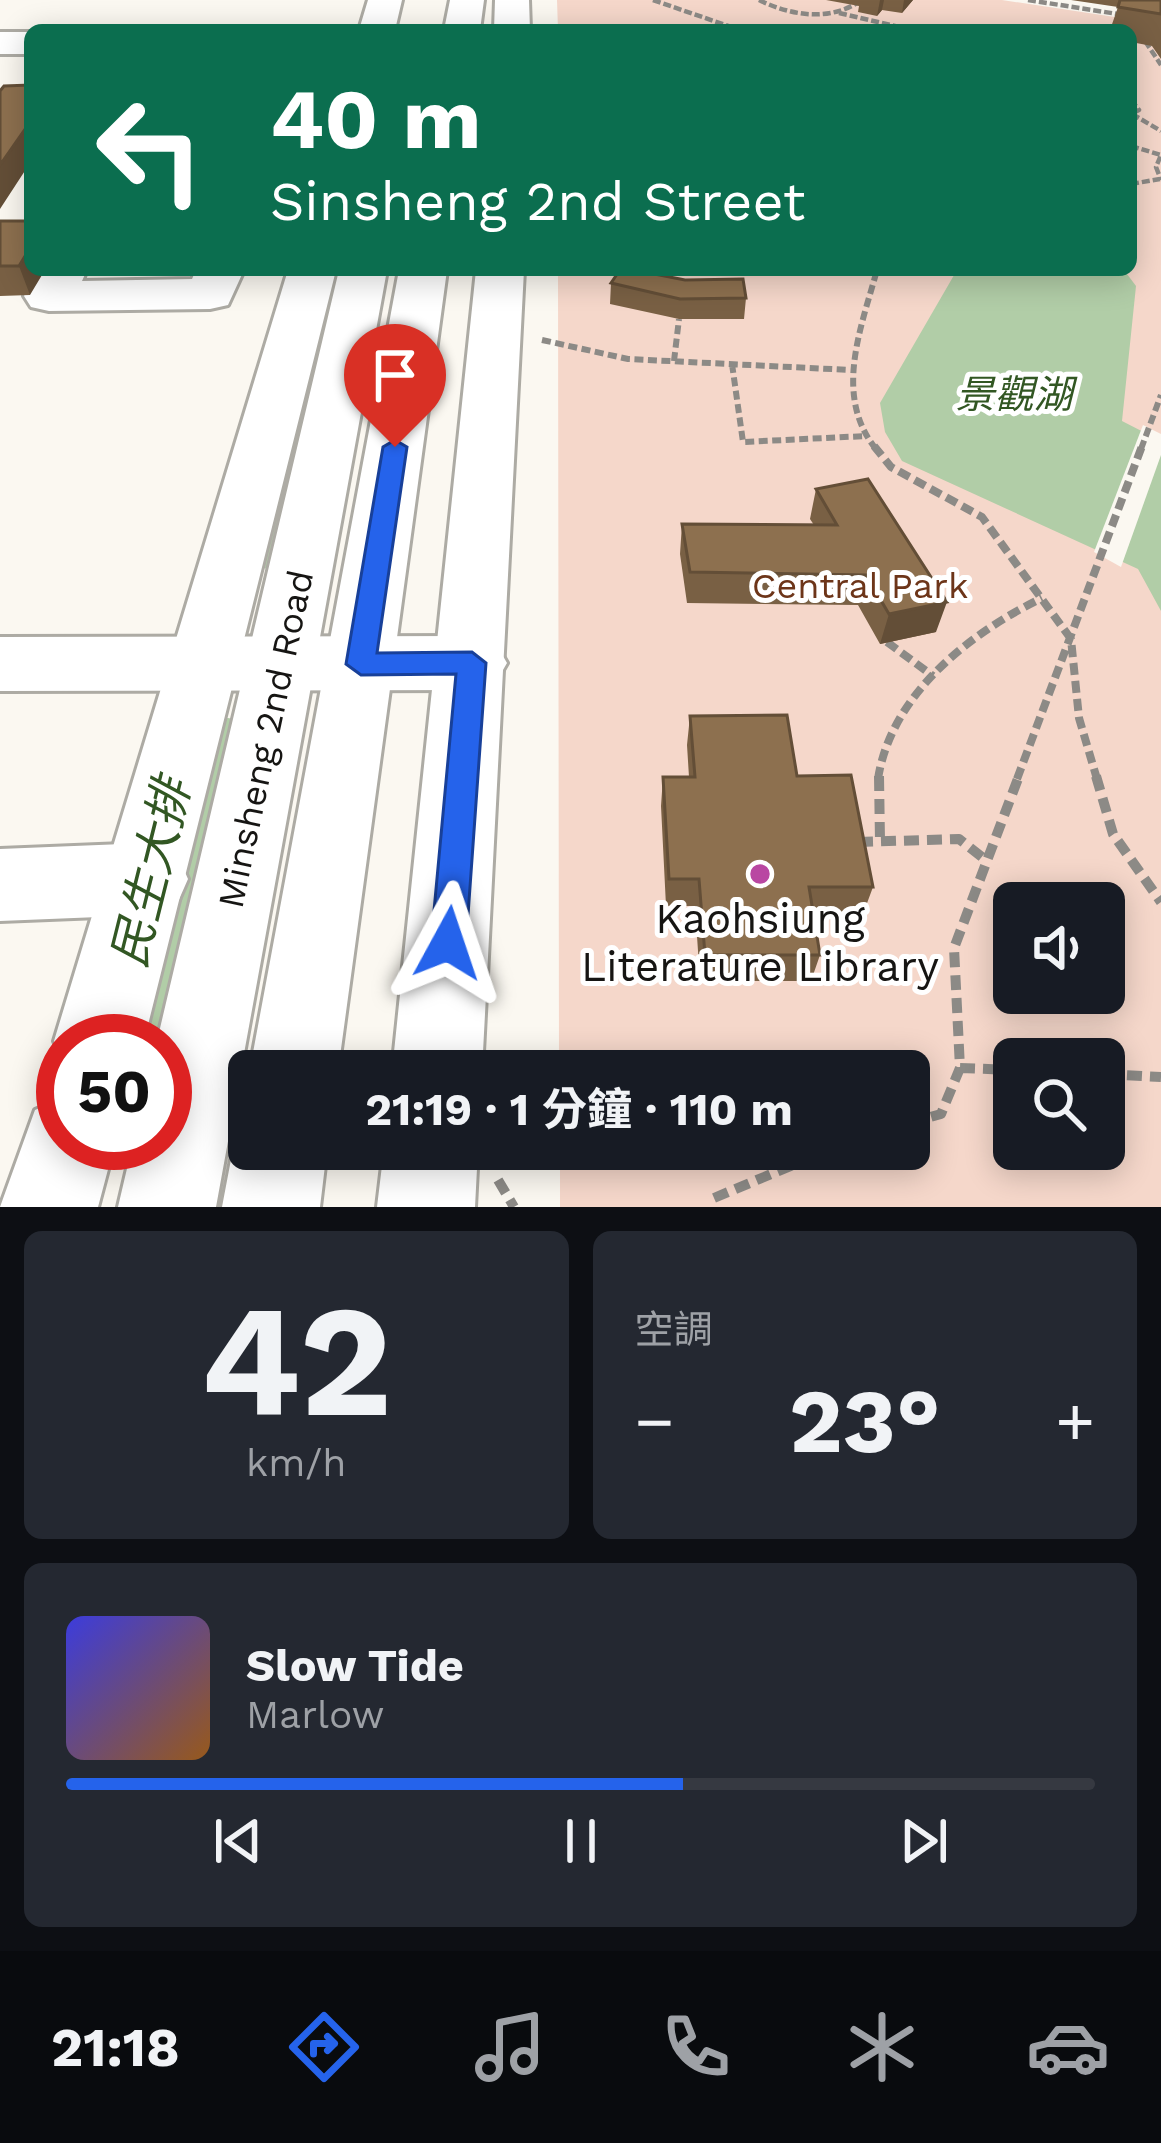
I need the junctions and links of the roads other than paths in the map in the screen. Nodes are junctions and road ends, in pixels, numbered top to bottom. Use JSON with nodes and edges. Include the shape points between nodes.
{"nodes":[{"id":1,"x":59,"y":276,"type":"edge"},
{"id":2,"x":218,"y":276,"type":"edge"},
{"id":3,"x":310,"y":276,"type":"edge"},
{"id":4,"x":362,"y":276,"type":"edge"},
{"id":5,"x":423,"y":276,"type":"edge"},
{"id":6,"x":500,"y":276,"type":"edge"},
{"id":7,"x":472,"y":663,"type":"junction"},
{"id":8,"x":0,"y":664,"type":"edge"},
{"id":9,"x":284,"y":664,"type":"junction"},
{"id":10,"x":361,"y":664,"type":"junction"},
{"id":11,"x":206,"y":665,"type":"junction"},
{"id":12,"x":148,"y":879,"type":"junction"},
{"id":13,"x":0,"y":885,"type":"edge"},
{"id":14,"x":107,"y":1014,"type":"edge"},
{"id":15,"x":297,"y":1050,"type":"edge"},
{"id":16,"x":439,"y":1050,"type":"edge"},
{"id":17,"x":60,"y":1170,"type":"edge"},
{"id":18,"x":277,"y":1170,"type":"edge"},
{"id":19,"x":429,"y":1170,"type":"edge"},
{"id":20,"x":49,"y":1207,"type":"edge"},
{"id":21,"x":167,"y":1207,"type":"edge"},
{"id":22,"x":271,"y":1207,"type":"edge"},
{"id":23,"x":426,"y":1207,"type":"edge"}],
"edges":[{"from":1,"to":2,"type":"main road","via":[[49,296],[210,294]]},
{"from":3,"to":11,"type":"main road"},
{"from":4,"to":9,"type":"main road","name":"Minsheng 2nd Road"},
{"from":5,"to":10,"type":"main road","name":"Minsheng 2nd Road"},
{"from":6,"to":7,"type":"main road"},
{"from":7,"to":10,"type":"main road"},
{"from":7,"to":16,"type":"main road"},
{"from":8,"to":11,"type":"main road"},
{"from":9,"to":10,"type":"main road"},
{"from":9,"to":11,"type":"main road"},
{"from":9,"to":21,"type":"main road","name":"Minsheng 2nd Road"},
{"from":10,"to":15,"type":"main road","name":"Minsheng 2nd Road"},
{"from":11,"to":12,"type":"main road"},
{"from":12,"to":13,"type":"main road"},
{"from":12,"to":14,"type":"main road"},
{"from":17,"to":20,"type":"main road"},
{"from":18,"to":22,"type":"main road"},
{"from":19,"to":23,"type":"main road"}]}
